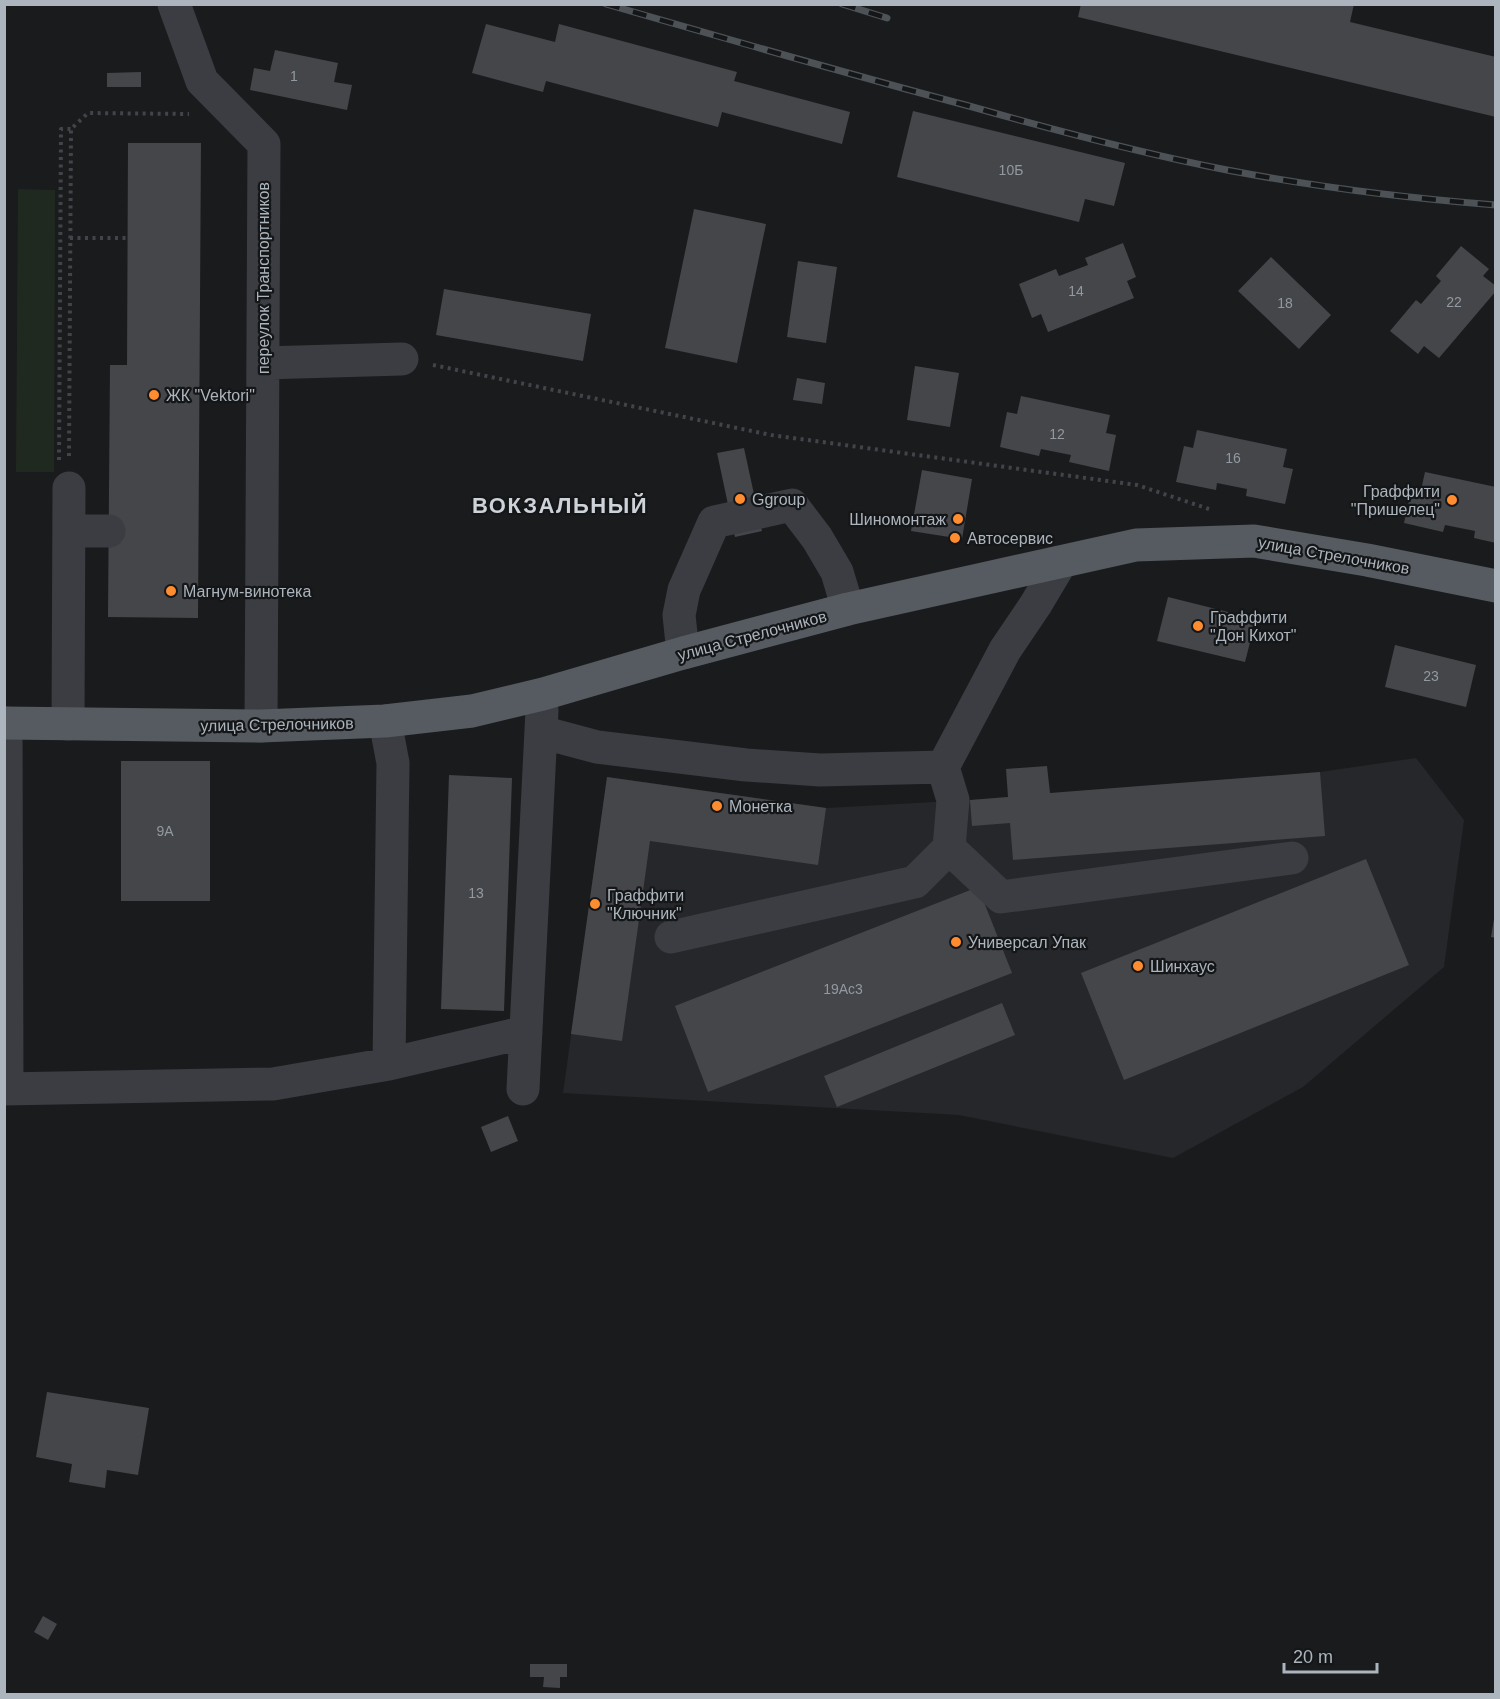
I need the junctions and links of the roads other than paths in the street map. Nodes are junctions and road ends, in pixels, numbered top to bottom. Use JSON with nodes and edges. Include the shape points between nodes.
{"nodes":[{"id":1,"x":174,"y":4,"type":"edge"},
{"id":2,"x":402,"y":359,"type":"road end"},
{"id":3,"x":263,"y":363,"type":"junction"},
{"id":4,"x":69,"y":488,"type":"road end"},
{"id":5,"x":69,"y":531,"type":"junction"},
{"id":6,"x":109,"y":531,"type":"dead end"},
{"id":7,"x":1060,"y":562,"type":"junction"},
{"id":8,"x":1496,"y":586,"type":"edge"},
{"id":9,"x":848,"y":609,"type":"junction"},
{"id":10,"x":683,"y":653,"type":"junction"},
{"id":11,"x":543,"y":694,"type":"junction"},
{"id":12,"x":385,"y":721,"type":"junction"},
{"id":13,"x":5,"y":723,"type":"edge"},
{"id":14,"x":68,"y":724,"type":"junction"},
{"id":15,"x":261,"y":726,"type":"junction"},
{"id":16,"x":541,"y":732,"type":"junction"},
{"id":17,"x":943,"y":767,"type":"junction"},
{"id":18,"x":950,"y":848,"type":"junction"},
{"id":19,"x":1292,"y":858,"type":"dead end"},
{"id":20,"x":671,"y":937,"type":"dead end"},
{"id":21,"x":526,"y":1032,"type":"junction"},
{"id":22,"x":389,"y":1064,"type":"junction"},
{"id":23,"x":6,"y":1089,"type":"edge"},
{"id":24,"x":523,"y":1089,"type":"dead end"}],
"edges":[{"from":1,"to":3,"type":"street","name":"переулок Транспортников","via":[[202,81],[264,144]]},
{"from":2,"to":3,"type":"street"},
{"from":3,"to":15,"type":"street","name":"переулок Транспортников"},
{"from":4,"to":5,"type":"street"},
{"from":5,"to":6,"type":"street"},
{"from":5,"to":14,"type":"street"},
{"from":7,"to":8,"type":"main road","name":"улица Стрелочников","via":[[1136,545],[1254,540]]},
{"from":7,"to":9,"type":"main road","name":"улица Стрелочников"},
{"from":7,"to":17,"type":"street","via":[[1005,650]]},
{"from":9,"to":10,"type":"main road","name":"улица Стрелочников"},
{"from":9,"to":10,"type":"street","via":[[837,572],[792,504],[714,522],[684,590],[679,615]]},
{"from":10,"to":11,"type":"main road","name":"улица Стрелочников"},
{"from":11,"to":12,"type":"main road","name":"улица Стрелочников","via":[[472,711]]},
{"from":11,"to":16,"type":"street"},
{"from":12,"to":15,"type":"main road","name":"улица Стрелочников"},
{"from":12,"to":22,"type":"street","via":[[393,764]]},
{"from":13,"to":14,"type":"main road","name":"улица Стрелочников"},
{"from":13,"to":23,"type":"street"},
{"from":14,"to":15,"type":"main road","name":"улица Стрелочников"},
{"from":16,"to":17,"type":"street","via":[[597,747],[747,765],[820,770]]},
{"from":16,"to":21,"type":"street"},
{"from":17,"to":18,"type":"street","via":[[952,800]]},
{"from":18,"to":19,"type":"street","via":[[1001,897]]},
{"from":18,"to":20,"type":"street","via":[[915,882]]},
{"from":21,"to":22,"type":"street"},
{"from":21,"to":24,"type":"street"},
{"from":22,"to":23,"type":"street","via":[[273,1084]]}]}
